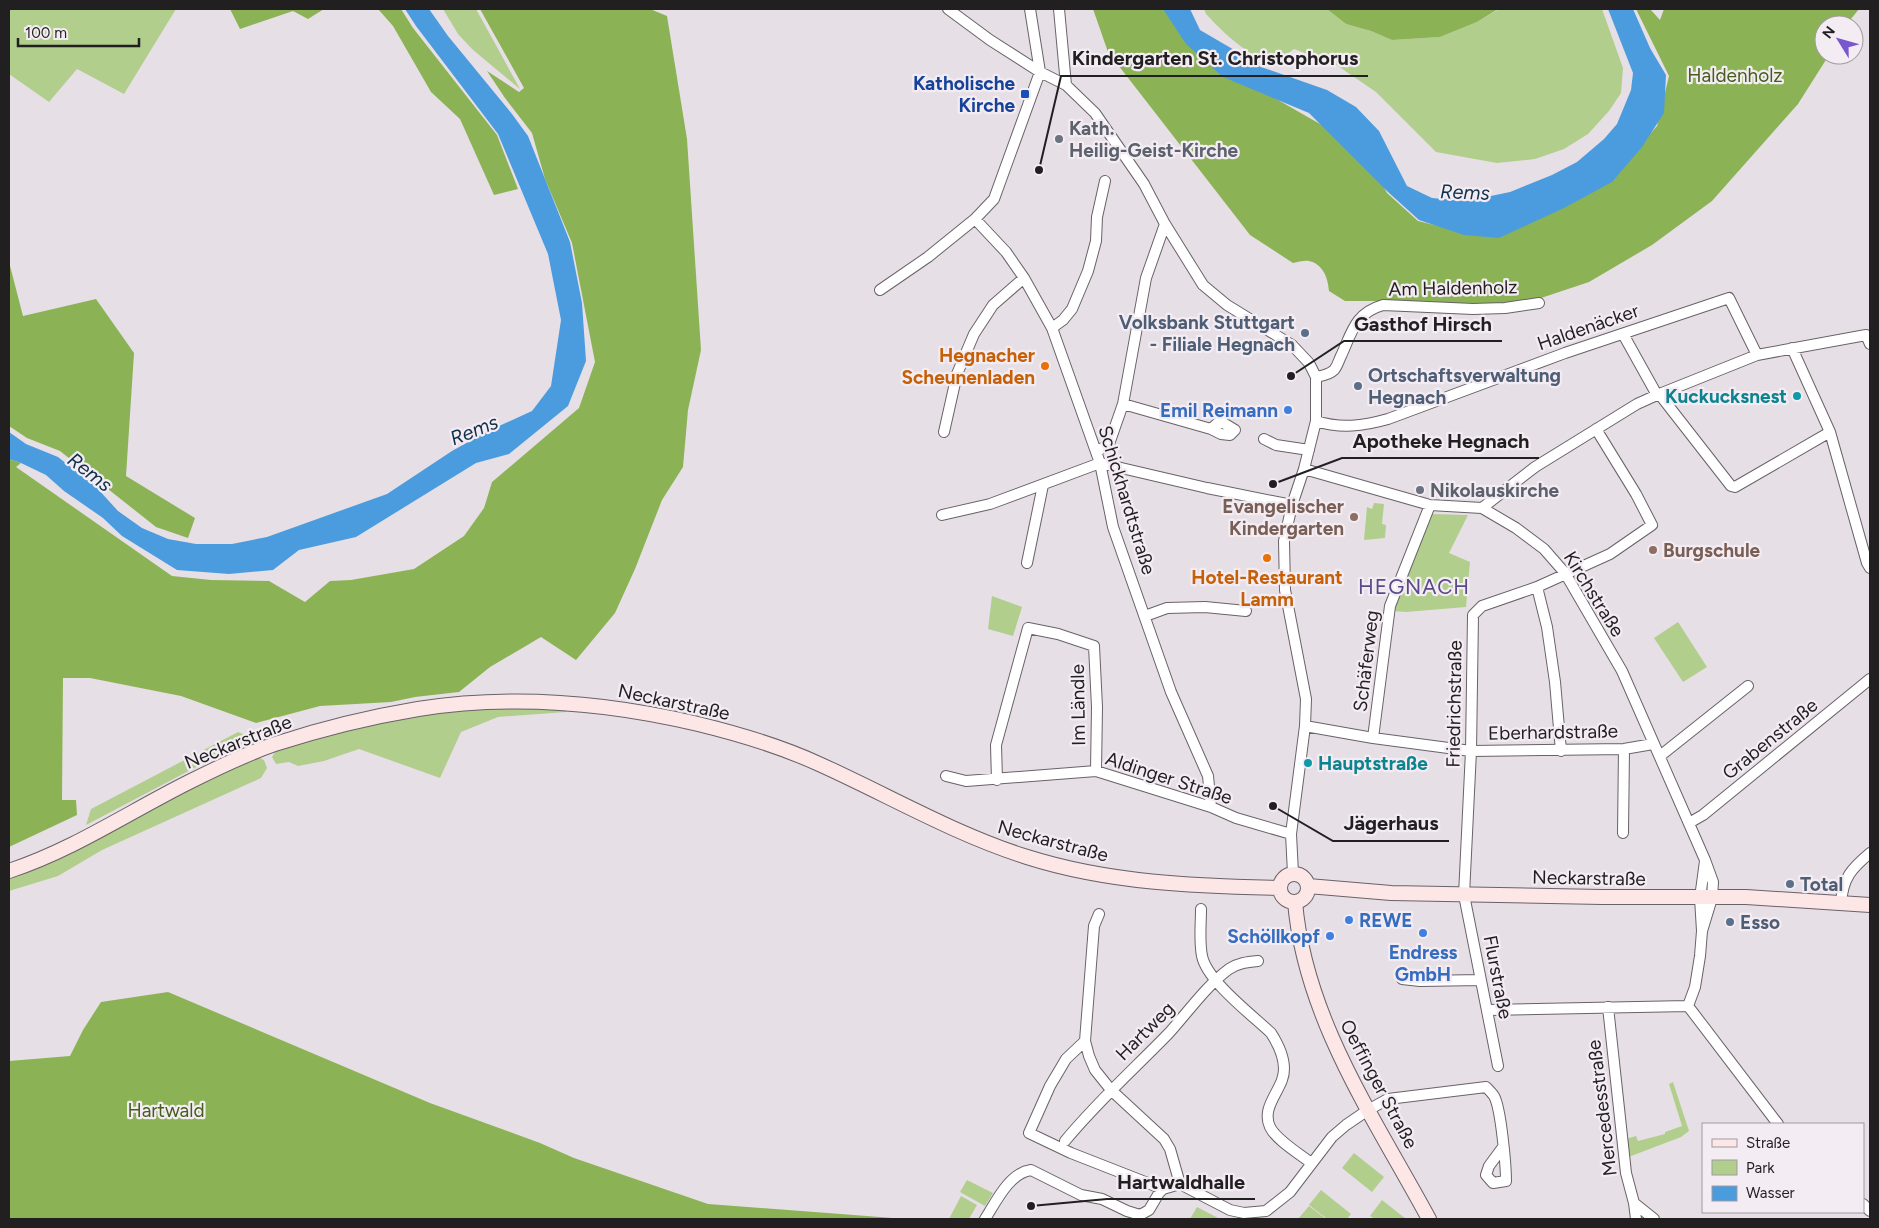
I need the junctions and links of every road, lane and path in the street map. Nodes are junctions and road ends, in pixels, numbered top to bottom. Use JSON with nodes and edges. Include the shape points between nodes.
{"nodes":[{"id":1,"x":948,"y":9,"type":"edge"},
{"id":2,"x":1030,"y":9,"type":"edge"},
{"id":3,"x":1059,"y":9,"type":"edge"},
{"id":4,"x":1040,"y":72,"type":"junction"},
{"id":5,"x":1066,"y":85,"type":"junction"},
{"id":6,"x":1104,"y":181,"type":"dead end"},
{"id":7,"x":975,"y":219,"type":"junction"},
{"id":8,"x":1164,"y":224,"type":"junction"},
{"id":9,"x":1024,"y":278,"type":"junction"},
{"id":10,"x":880,"y":290,"type":"dead end"},
{"id":11,"x":1539,"y":303,"type":"dead end"},
{"id":12,"x":1052,"y":328,"type":"junction"},
{"id":13,"x":1624,"y":334,"type":"junction"},
{"id":14,"x":1868,"y":340,"type":"edge"},
{"id":15,"x":1792,"y":348,"type":"junction"},
{"id":16,"x":1757,"y":355,"type":"junction"},
{"id":17,"x":1316,"y":377,"type":"junction"},
{"id":18,"x":1658,"y":395,"type":"junction"},
{"id":19,"x":1123,"y":404,"type":"junction"},
{"id":20,"x":1316,"y":421,"type":"junction"},
{"id":21,"x":1211,"y":429,"type":"dead end"},
{"id":22,"x":1596,"y":429,"type":"junction"},
{"id":23,"x":944,"y":432,"type":"dead end"},
{"id":24,"x":1830,"y":432,"type":"junction"},
{"id":25,"x":1264,"y":439,"type":"dead end"},
{"id":26,"x":1308,"y":450,"type":"junction"},
{"id":27,"x":1096,"y":452,"type":"junction"},
{"id":28,"x":1100,"y":463,"type":"junction"},
{"id":29,"x":1304,"y":469,"type":"junction"},
{"id":30,"x":1043,"y":485,"type":"junction"},
{"id":31,"x":1292,"y":505,"type":"junction"},
{"id":32,"x":1430,"y":506,"type":"junction"},
{"id":33,"x":1482,"y":508,"type":"junction"},
{"id":34,"x":942,"y":515,"type":"dead end"},
{"id":35,"x":1027,"y":563,"type":"dead end"},
{"id":36,"x":1870,"y":568,"type":"edge"},
{"id":37,"x":1565,"y":574,"type":"junction"},
{"id":38,"x":1537,"y":586,"type":"junction"},
{"id":39,"x":1246,"y":611,"type":"dead end"},
{"id":40,"x":1145,"y":616,"type":"junction"},
{"id":41,"x":1870,"y":679,"type":"edge"},
{"id":42,"x":1748,"y":686,"type":"dead end"},
{"id":43,"x":1305,"y":726,"type":"junction"},
{"id":44,"x":1373,"y":738,"type":"junction"},
{"id":45,"x":1653,"y":744,"type":"junction"},
{"id":46,"x":1624,"y":749,"type":"junction"},
{"id":47,"x":1471,"y":751,"type":"junction"},
{"id":48,"x":1561,"y":751,"type":"junction"},
{"id":49,"x":1660,"y":756,"type":"junction"},
{"id":50,"x":1096,"y":771,"type":"junction"},
{"id":51,"x":946,"y":776,"type":"dead end"},
{"id":52,"x":996,"y":780,"type":"junction"},
{"id":53,"x":1211,"y":807,"type":"junction"},
{"id":54,"x":1689,"y":823,"type":"junction"},
{"id":55,"x":1623,"y":833,"type":"dead end"},
{"id":56,"x":1291,"y":834,"type":"junction"},
{"id":57,"x":1870,"y":853,"type":"edge"},
{"id":58,"x":9,"y":872,"type":"edge"},
{"id":59,"x":1293,"y":873,"type":"junction"},
{"id":60,"x":1308,"y":886,"type":"junction"},
{"id":61,"x":1279,"y":888,"type":"junction"},
{"id":62,"x":1464,"y":895,"type":"junction"},
{"id":63,"x":1706,"y":898,"type":"junction"},
{"id":64,"x":1295,"y":902,"type":"junction"},
{"id":65,"x":1841,"y":903,"type":"junction"},
{"id":66,"x":1870,"y":905,"type":"edge"},
{"id":67,"x":1201,"y":909,"type":"dead end"},
{"id":68,"x":1099,"y":914,"type":"dead end"},
{"id":69,"x":1258,"y":961,"type":"dead end"},
{"id":70,"x":1402,"y":980,"type":"dead end"},
{"id":71,"x":1481,"y":980,"type":"junction"},
{"id":72,"x":1215,"y":981,"type":"junction"},
{"id":73,"x":1688,"y":1006,"type":"junction"},
{"id":74,"x":1608,"y":1007,"type":"junction"},
{"id":75,"x":1488,"y":1010,"type":"junction"},
{"id":76,"x":1085,"y":1041,"type":"junction"},
{"id":77,"x":1498,"y":1066,"type":"dead end"},
{"id":78,"x":1111,"y":1090,"type":"junction"},
{"id":79,"x":1368,"y":1110,"type":"junction"},
{"id":80,"x":1777,"y":1123,"type":"edge"},
{"id":81,"x":1066,"y":1141,"type":"dead end"},
{"id":82,"x":1503,"y":1147,"type":"dead end"},
{"id":83,"x":1311,"y":1163,"type":"junction"},
{"id":84,"x":1180,"y":1184,"type":"junction"},
{"id":85,"x":1163,"y":1189,"type":"junction"},
{"id":86,"x":1634,"y":1203,"type":"junction"},
{"id":87,"x":1268,"y":1215,"type":"edge"},
{"id":88,"x":985,"y":1219,"type":"edge"},
{"id":89,"x":1429,"y":1219,"type":"edge"},
{"id":90,"x":1636,"y":1219,"type":"edge"},
{"id":91,"x":1654,"y":1219,"type":"edge"}],
"edges":[{"from":1,"to":4,"type":"street"},
{"from":2,"to":4,"type":"street"},
{"from":3,"to":5,"type":"street"},
{"from":4,"to":5,"type":"street"},
{"from":4,"to":7,"type":"street","via":[[994,198]]},
{"from":5,"to":8,"type":"street","via":[[1100,119],[1144,184]]},
{"from":6,"to":12,"type":"street","via":[[1096,241],[1088,271],[1072,309]]},
{"from":7,"to":9,"type":"street","name":"Schickhardtstraße","via":[[1006,252]]},
{"from":7,"to":10,"type":"street"},
{"from":8,"to":17,"type":"street","via":[[1203,285],[1227,305],[1292,345],[1309,363]]},
{"from":8,"to":19,"type":"street","via":[[1146,278]]},
{"from":9,"to":12,"type":"street","name":"Schickhardtstraße"},
{"from":9,"to":23,"type":"street","via":[[993,305],[974,334],[957,374]]},
{"from":11,"to":17,"type":"street","name":"Am Haldenholz","via":[[1473,309],[1383,305],[1366,312],[1358,320],[1334,370]]},
{"from":12,"to":27,"type":"street","name":"Schickhardtstraße"},
{"from":13,"to":16,"type":"street","name":"Haldenäcker","via":[[1729,298]]},
{"from":13,"to":18,"type":"street"},
{"from":13,"to":20,"type":"street","name":"Haldenäcker","via":[[1388,419],[1363,426],[1339,427]]},
{"from":14,"to":15,"type":"street"},
{"from":15,"to":16,"type":"street"},
{"from":15,"to":24,"type":"street"},
{"from":16,"to":18,"type":"street"},
{"from":17,"to":20,"type":"street"},
{"from":18,"to":22,"type":"street"},
{"from":18,"to":24,"type":"street","via":[[1735,487]]},
{"from":19,"to":21,"type":"street"},
{"from":19,"to":27,"type":"street","via":[[1109,444]]},
{"from":20,"to":26,"type":"street"},
{"from":22,"to":33,"type":"street","via":[[1535,467]]},
{"from":22,"to":37,"type":"street","name":"Friedrichstraße","via":[[1652,525],[1610,554]]},
{"from":24,"to":36,"type":"street"},
{"from":25,"to":26,"type":"street","via":[[1276,445]]},
{"from":26,"to":29,"type":"street"},
{"from":27,"to":28,"type":"street","name":"Schickhardtstraße"},
{"from":28,"to":30,"type":"street"},
{"from":28,"to":31,"type":"street"},
{"from":28,"to":40,"type":"street","name":"Schickhardtstraße","via":[[1113,526]]},
{"from":29,"to":31,"type":"street"},
{"from":29,"to":32,"type":"street","name":"Kirchstraße"},
{"from":30,"to":34,"type":"street","via":[[990,504]]},
{"from":30,"to":35,"type":"street"},
{"from":31,"to":43,"type":"street","via":[[1284,541],[1284,573],[1306,699]]},
{"from":32,"to":33,"type":"street","name":"Kirchstraße"},
{"from":32,"to":44,"type":"street","name":"Schäferweg","via":[[1390,606]]},
{"from":33,"to":37,"type":"street","name":"Kirchstraße","via":[[1544,549]]},
{"from":37,"to":38,"type":"street","name":"Friedrichstraße"},
{"from":37,"to":45,"type":"street","name":"Kirchstraße","via":[[1622,671]]},
{"from":38,"to":47,"type":"street","name":"Friedrichstraße","via":[[1482,606],[1473,616]]},
{"from":38,"to":48,"type":"street","via":[[1549,636]]},
{"from":39,"to":40,"type":"street","via":[[1167,608]]},
{"from":40,"to":53,"type":"street","name":"Schickhardtstraße","via":[[1171,692],[1208,776]]},
{"from":41,"to":54,"type":"street","name":"Grabenstraße","via":[[1704,815]]},
{"from":42,"to":49,"type":"street"},
{"from":43,"to":44,"type":"street","name":"Eberhardstraße"},
{"from":43,"to":56,"type":"street"},
{"from":44,"to":47,"type":"street","name":"Eberhardstraße"},
{"from":45,"to":46,"type":"street","name":"Eberhardstraße"},
{"from":45,"to":49,"type":"street","name":"Kirchstraße"},
{"from":46,"to":48,"type":"street","name":"Eberhardstraße"},
{"from":46,"to":55,"type":"street"},
{"from":47,"to":48,"type":"street","name":"Eberhardstraße"},
{"from":47,"to":62,"type":"street","name":"Friedrichstraße"},
{"from":49,"to":54,"type":"street","name":"Kirchstraße"},
{"from":50,"to":52,"type":"street","name":"Aldinger Straße"},
{"from":50,"to":52,"type":"street","name":"Im Ländle","via":[[1094,646],[1028,628],[996,746]]},
{"from":50,"to":53,"type":"street","name":"Aldinger Straße"},
{"from":51,"to":52,"type":"street","name":"Aldinger Straße","via":[[966,781]]},
{"from":53,"to":56,"type":"street","name":"Aldinger Straße"},
{"from":54,"to":63,"type":"street","name":"Kirchstraße","via":[[1705,860]]},
{"from":56,"to":59,"type":"street"},
{"from":57,"to":65,"type":"street","via":[[1852,869],[1845,881]]},
{"from":58,"to":61,"type":"main road","name":"Neckarstraße","via":[[61,849],[188,782],[275,744],[363,720],[419,709],[545,701],[673,718],[756,739],[816,762],[959,832],[1052,864],[1096,874],[1172,884]]},
{"from":59,"to":60,"type":"main road","via":[[1303,876]]},
{"from":59,"to":61,"type":"main road","via":[[1285,876]]},
{"from":60,"to":62,"type":"main road","name":"Neckarstraße"},
{"from":60,"to":64,"type":"main road","via":[[1305,897]]},
{"from":61,"to":64,"type":"main road","via":[[1284,898]]},
{"from":62,"to":63,"type":"main road","name":"Neckarstraße"},
{"from":62,"to":71,"type":"street","name":"Flurstraße"},
{"from":63,"to":65,"type":"main road","name":"Neckarstraße"},
{"from":63,"to":73,"type":"street","name":"Kirchstraße","via":[[1695,987]]},
{"from":64,"to":79,"type":"main road","name":"Oeffinger Straße","via":[[1307,967],[1327,1029]]},
{"from":65,"to":66,"type":"main road","name":"Neckarstraße"},
{"from":67,"to":72,"type":"street","via":[[1202,956]]},
{"from":68,"to":76,"type":"street","via":[[1094,926]]},
{"from":69,"to":72,"type":"street","name":"Hartweg","via":[[1240,963]]},
{"from":70,"to":71,"type":"street"},
{"from":71,"to":75,"type":"street","name":"Flurstraße"},
{"from":72,"to":78,"type":"street","name":"Hartweg","via":[[1166,1036]]},
{"from":72,"to":83,"type":"street","via":[[1278,1043],[1284,1072],[1268,1109],[1268,1120],[1277,1136]]},
{"from":73,"to":74,"type":"street"},
{"from":73,"to":80,"type":"street"},
{"from":74,"to":75,"type":"street"},
{"from":74,"to":86,"type":"street","name":"Mercedesstraße","via":[[1626,1173]]},
{"from":75,"to":77,"type":"street","name":"Flurstraße"},
{"from":76,"to":78,"type":"street","via":[[1095,1070]]},
{"from":76,"to":85,"type":"street","via":[[1066,1058],[1028,1133]]},
{"from":78,"to":81,"type":"street","name":"Hartweg"},
{"from":78,"to":84,"type":"street","via":[[1164,1139]]},
{"from":79,"to":82,"type":"street","via":[[1388,1099],[1486,1087],[1496,1102]]},
{"from":79,"to":83,"type":"street","via":[[1332,1138]]},
{"from":79,"to":89,"type":"main road","name":"Oeffinger Straße"},
{"from":83,"to":87,"type":"street"},
{"from":84,"to":85,"type":"street"},
{"from":84,"to":87,"type":"street","via":[[1230,1210]]},
{"from":85,"to":88,"type":"street","via":[[1149,1210],[1140,1215],[1102,1199],[1080,1195],[1031,1170],[1025,1171],[1004,1190]]},
{"from":86,"to":90,"type":"street","name":"Mercedesstraße"},
{"from":86,"to":91,"type":"street"}]}
